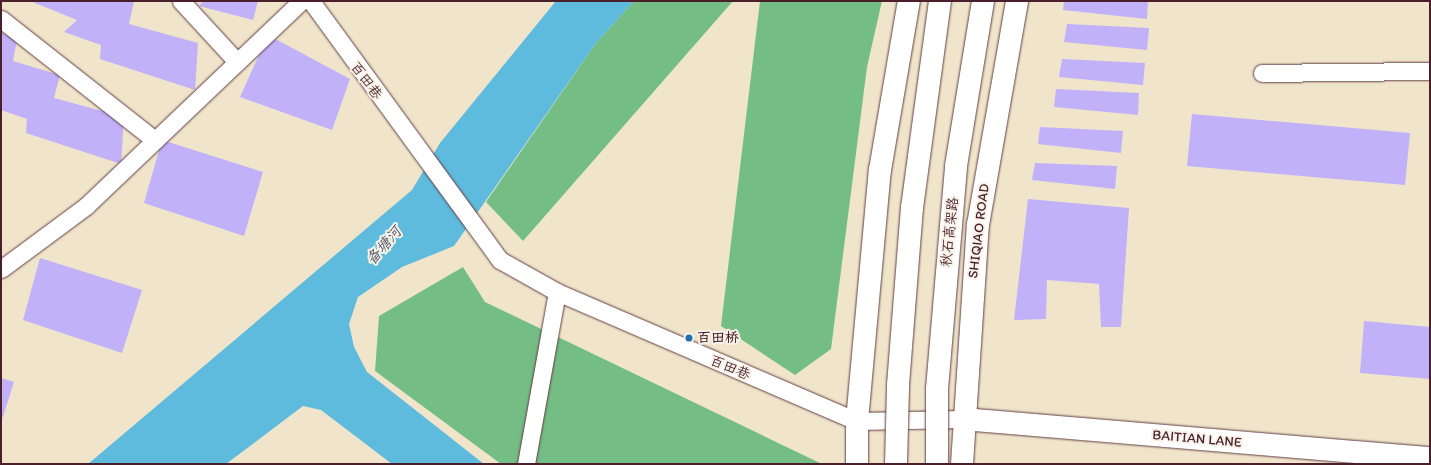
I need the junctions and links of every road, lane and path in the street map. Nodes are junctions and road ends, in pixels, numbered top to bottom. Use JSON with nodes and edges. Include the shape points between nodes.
{"nodes":[{"id":1,"x":181,"y":1,"type":"edge"},
{"id":2,"x":301,"y":1,"type":"edge"},
{"id":3,"x":311,"y":1,"type":"edge"},
{"id":4,"x":909,"y":1,"type":"edge"},
{"id":5,"x":940,"y":1,"type":"edge"},
{"id":6,"x":983,"y":1,"type":"edge"},
{"id":7,"x":1017,"y":1,"type":"edge"},
{"id":8,"x":1,"y":19,"type":"edge"},
{"id":9,"x":237,"y":62,"type":"junction"},
{"id":10,"x":1430,"y":71,"type":"edge"},
{"id":11,"x":1262,"y":72,"type":"dead end"},
{"id":12,"x":155,"y":140,"type":"junction"},
{"id":13,"x":1,"y":269,"type":"edge"},
{"id":14,"x":557,"y":292,"type":"junction"},
{"id":15,"x":963,"y":419,"type":"junction"},
{"id":16,"x":856,"y":421,"type":"junction"},
{"id":17,"x":1430,"y":458,"type":"edge"},
{"id":18,"x":1392,"y":460,"type":"edge"},
{"id":19,"x":526,"y":464,"type":"edge"},
{"id":20,"x":857,"y":464,"type":"edge"},
{"id":21,"x":896,"y":464,"type":"edge"},
{"id":22,"x":937,"y":464,"type":"edge"},
{"id":23,"x":962,"y":464,"type":"edge"}],
"edges":[{"from":1,"to":9,"type":"street"},
{"from":2,"to":9,"type":"street"},
{"from":3,"to":14,"type":"street","name":"百田巷","via":[[500,260]]},
{"from":4,"to":16,"type":"main road","via":[[880,170]]},
{"from":5,"to":21,"type":"main road","bridge":true,"via":[[912,208],[898,385]]},
{"from":6,"to":22,"type":"main road","name":"秋石高架路","bridge":true,"via":[[955,174],[938,389]]},
{"from":7,"to":15,"type":"main road","name":"SHIQIAO ROAD","via":[[978,225]]},
{"from":8,"to":12,"type":"street"},
{"from":9,"to":12,"type":"street"},
{"from":10,"to":11,"type":"street"},
{"from":12,"to":13,"type":"street","via":[[86,206]]},
{"from":14,"to":16,"type":"street","name":"百田巷"},
{"from":14,"to":19,"type":"street"},
{"from":15,"to":16,"type":"street","name":"百田巷"},
{"from":15,"to":18,"type":"main road","name":"BAITIAN LANE"},
{"from":15,"to":23,"type":"main road","name":"SHIQIAO ROAD"},
{"from":16,"to":20,"type":"main road"},
{"from":17,"to":18,"type":"main road","name":"BAITIAN LANE"}]}
